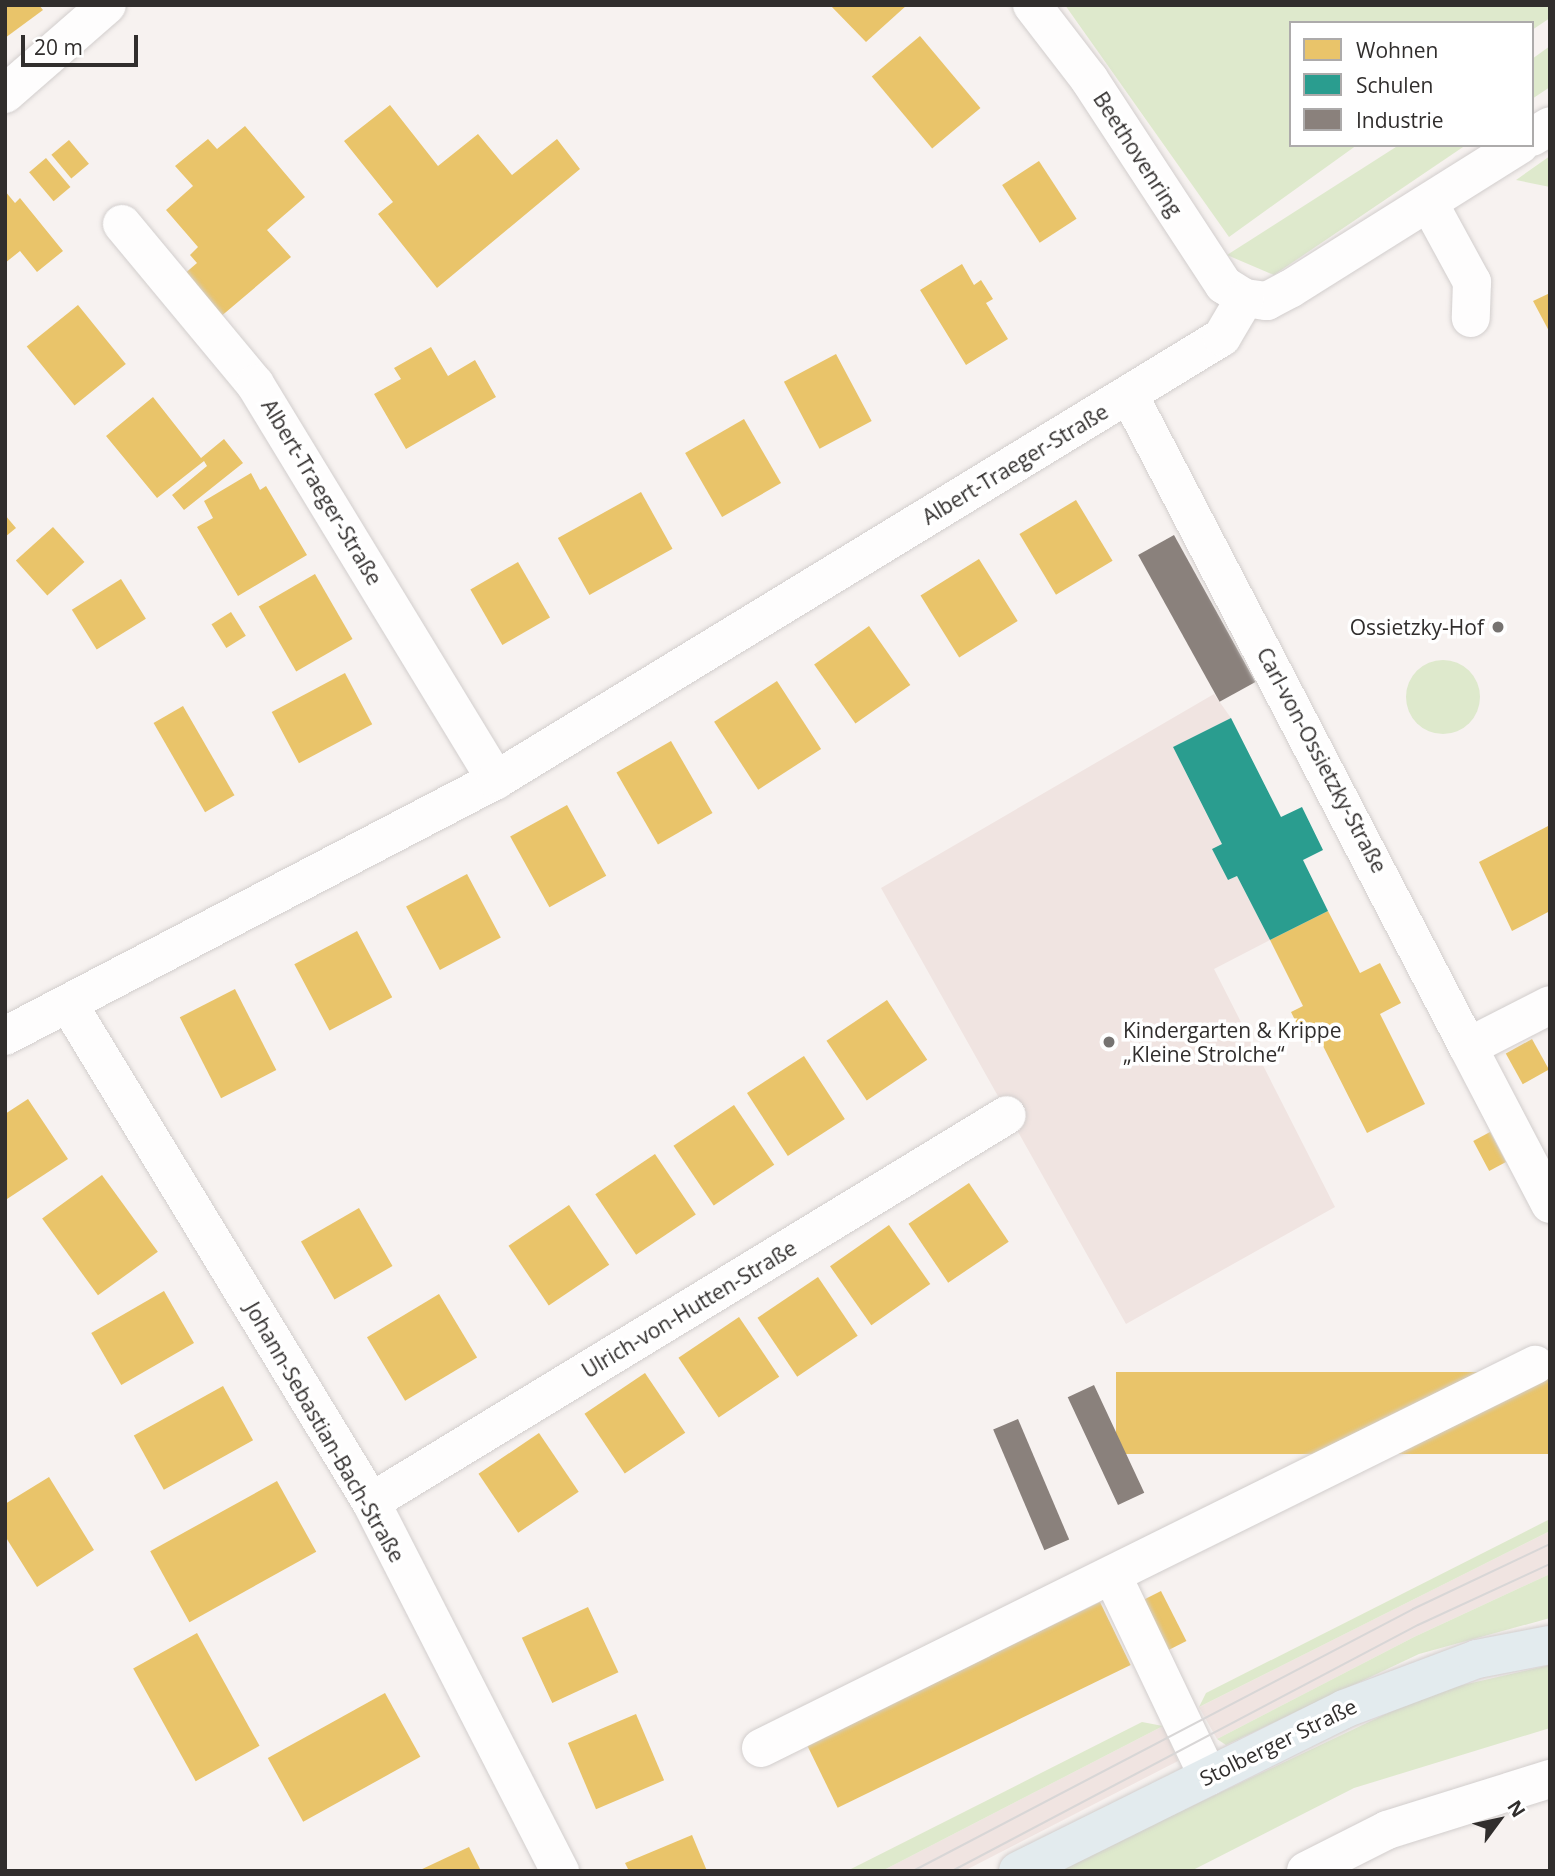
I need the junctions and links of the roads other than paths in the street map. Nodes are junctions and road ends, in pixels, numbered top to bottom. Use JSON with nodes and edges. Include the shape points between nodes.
{"nodes":[{"id":1,"x":107,"y":5,"type":"edge"},
{"id":2,"x":1032,"y":5,"type":"edge"},
{"id":3,"x":5,"y":94,"type":"edge"},
{"id":4,"x":1550,"y":126,"type":"edge"},
{"id":5,"x":1534,"y":136,"type":"edge"},
{"id":6,"x":1517,"y":147,"type":"edge"},
{"id":7,"x":1430,"y":205,"type":"junction"},
{"id":8,"x":122,"y":224,"type":"dead end"},
{"id":9,"x":1245,"y":298,"type":"junction"},
{"id":10,"x":1471,"y":318,"type":"dead end"},
{"id":11,"x":1129,"y":395,"type":"junction"},
{"id":12,"x":496,"y":780,"type":"junction"},
{"id":13,"x":1550,"y":1004,"type":"edge"},
{"id":14,"x":69,"y":1005,"type":"junction"},
{"id":15,"x":5,"y":1036,"type":"edge"},
{"id":16,"x":1468,"y":1047,"type":"junction"},
{"id":17,"x":1007,"y":1115,"type":"dead end"},
{"id":18,"x":1550,"y":1204,"type":"edge"},
{"id":19,"x":1535,"y":1364,"type":"dead end"},
{"id":20,"x":371,"y":1502,"type":"junction"},
{"id":21,"x":1113,"y":1577,"type":"junction"},
{"id":22,"x":1550,"y":1645,"type":"edge"},
{"id":23,"x":761,"y":1748,"type":"dead end"},
{"id":24,"x":1208,"y":1776,"type":"junction"},
{"id":25,"x":1548,"y":1786,"type":"edge"},
{"id":26,"x":560,"y":1871,"type":"edge"},
{"id":27,"x":1018,"y":1871,"type":"edge"},
{"id":28,"x":1306,"y":1871,"type":"edge"}],
"edges":[{"from":1,"to":3,"type":"street"},
{"from":2,"to":9,"type":"street","name":"Beethovenring","via":[[1089,79],[1224,285]]},
{"from":4,"to":5,"type":"street"},
{"from":6,"to":7,"type":"street"},
{"from":7,"to":9,"type":"street","via":[[1267,301]]},
{"from":7,"to":10,"type":"street","via":[[1472,282]]},
{"from":8,"to":12,"type":"street","name":"Albert-Traeger-Straße","via":[[255,384]]},
{"from":9,"to":11,"type":"street","name":"Albert-Traeger-Straße","via":[[1235,322],[1222,337]]},
{"from":11,"to":12,"type":"street","name":"Albert-Traeger-Straße"},
{"from":11,"to":16,"type":"street","name":"Carl-von-Ossietzky-Straße"},
{"from":12,"to":14,"type":"street","name":"Albert-Traeger-Straße"},
{"from":13,"to":16,"type":"street"},
{"from":14,"to":15,"type":"street","name":"Albert-Traeger-Straße"},
{"from":14,"to":20,"type":"street","name":"Johann-Sebastian-Bach-Straße"},
{"from":16,"to":18,"type":"street","name":"Carl-von-Ossietzky-Straße"},
{"from":17,"to":20,"type":"street","name":"Ulrich-von-Hutten-Straße"},
{"from":19,"to":21,"type":"street"},
{"from":20,"to":26,"type":"street","name":"Johann-Sebastian-Bach-Straße"},
{"from":21,"to":23,"type":"street"},
{"from":21,"to":24,"type":"street"},
{"from":22,"to":24,"type":"main road","name":"Stolberger Straße","via":[[1477,1659],[1415,1681],[1344,1709]]},
{"from":24,"to":27,"type":"main road","name":"Stolberger Straße"},
{"from":25,"to":28,"type":"street","via":[[1387,1830]]}]}
